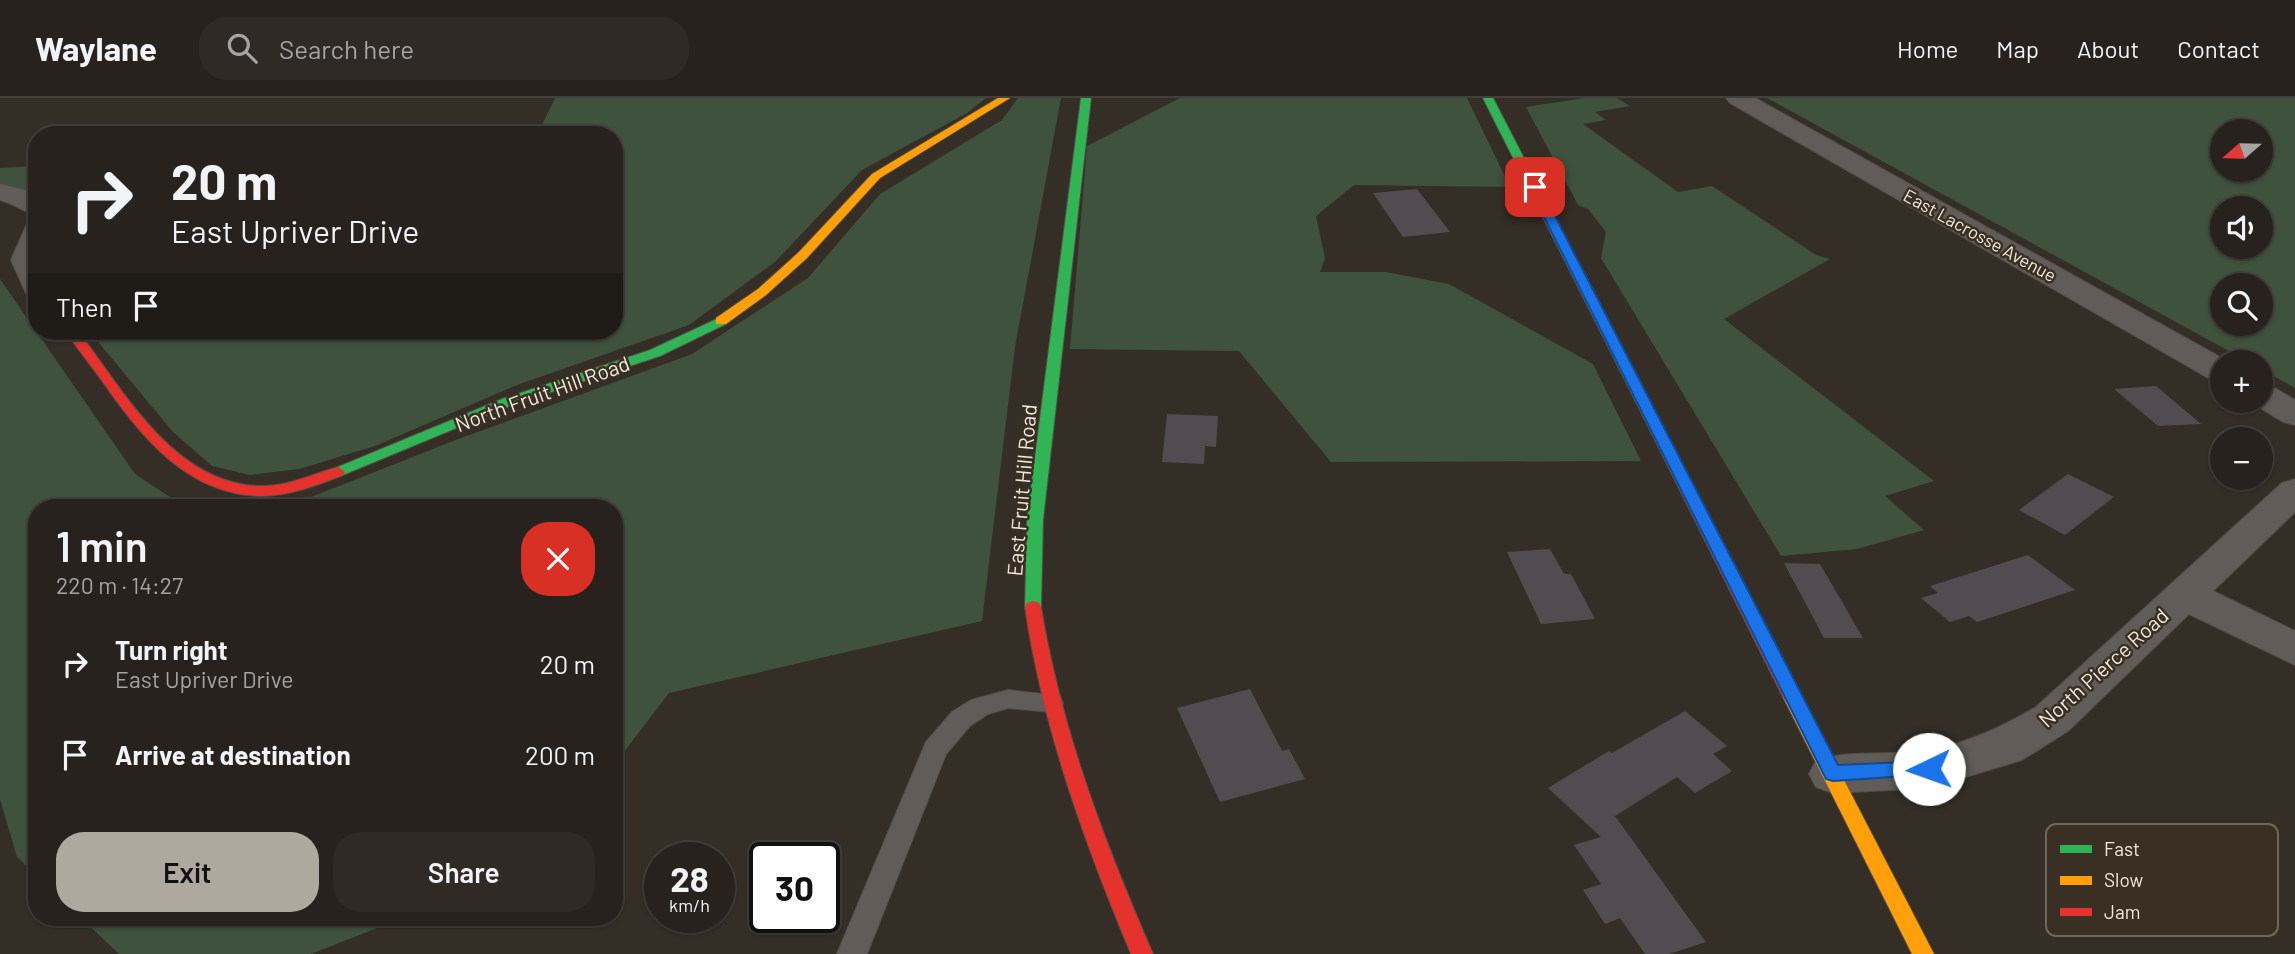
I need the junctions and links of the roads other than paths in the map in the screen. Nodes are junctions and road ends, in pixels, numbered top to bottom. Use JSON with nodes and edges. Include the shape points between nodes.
{"nodes":[{"id":1,"x":1005,"y":98,"type":"edge"},
{"id":2,"x":1086,"y":98,"type":"edge"},
{"id":3,"x":1488,"y":98,"type":"edge"},
{"id":4,"x":1738,"y":98,"type":"edge"},
{"id":5,"x":0,"y":192,"type":"edge"},
{"id":6,"x":28,"y":199,"type":"edge"},
{"id":7,"x":79,"y":340,"type":"edge"},
{"id":8,"x":2210,"y":365,"type":"edge"},
{"id":9,"x":2273,"y":401,"type":"edge"},
{"id":10,"x":2295,"y":415,"type":"edge"},
{"id":11,"x":2295,"y":491,"type":"edge"},
{"id":12,"x":2183,"y":594,"type":"junction"},
{"id":13,"x":2295,"y":649,"type":"edge"},
{"id":14,"x":1051,"y":703,"type":"junction"},
{"id":15,"x":1833,"y":774,"type":"junction"},
{"id":16,"x":852,"y":954,"type":"edge"},
{"id":17,"x":1142,"y":954,"type":"edge"},
{"id":18,"x":1923,"y":954,"type":"edge"}],
"edges":[{"from":1,"to":7,"type":"street","name":"North Fruit Hill Road","via":[[878,174],[817,243],[749,302],[703,332],[663,351],[505,402],[311,481],[273,490],[238,490],[199,478],[164,447]]},
{"from":2,"to":14,"type":"street","name":"East Fruit Hill Road","via":[[1035,520],[1032,600]]},
{"from":3,"to":15,"type":"street"},
{"from":4,"to":8,"type":"street","name":"East Lacrosse Avenue"},
{"from":5,"to":6,"type":"street"},
{"from":9,"to":10,"type":"street"},
{"from":11,"to":12,"type":"street","name":"North Pierce Road"},
{"from":12,"to":13,"type":"street"},
{"from":12,"to":15,"type":"street","name":"North Pierce Road","via":[[2052,719],[2006,747],[1929,769]]},
{"from":14,"to":16,"type":"lane","via":[[1008,699],[980,707],[961,719],[936,749]]},
{"from":14,"to":17,"type":"street","name":"East Fruit Hill Road","via":[[1107,869]]},
{"from":15,"to":18,"type":"street"}]}
